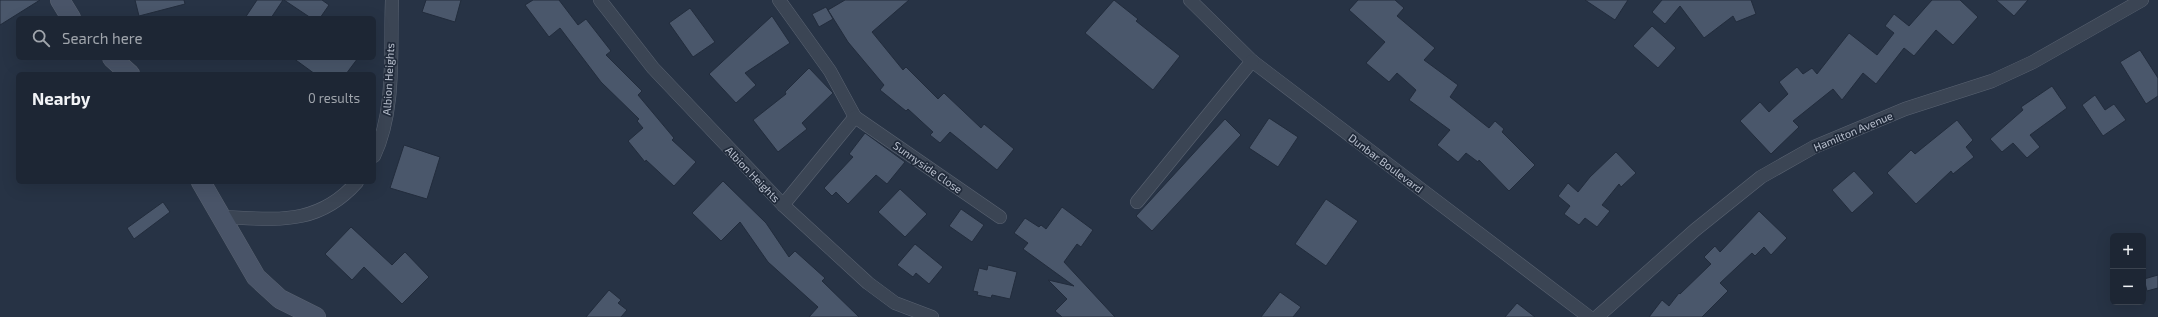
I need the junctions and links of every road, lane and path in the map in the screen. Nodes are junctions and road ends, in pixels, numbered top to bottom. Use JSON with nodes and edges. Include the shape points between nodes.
{"nodes":[{"id":1,"x":60,"y":0,"type":"edge"},
{"id":2,"x":392,"y":0,"type":"edge"},
{"id":3,"x":600,"y":0,"type":"edge"},
{"id":4,"x":779,"y":0,"type":"edge"},
{"id":5,"x":1190,"y":0,"type":"edge"},
{"id":6,"x":2142,"y":0,"type":"edge"},
{"id":7,"x":70,"y":16,"type":"edge"},
{"id":8,"x":114,"y":60,"type":"edge"},
{"id":9,"x":1252,"y":61,"type":"junction"},
{"id":10,"x":128,"y":72,"type":"edge"},
{"id":11,"x":855,"y":117,"type":"junction"},
{"id":12,"x":376,"y":152,"type":"edge"},
{"id":13,"x":202,"y":184,"type":"edge"},
{"id":14,"x":355,"y":184,"type":"edge"},
{"id":15,"x":1137,"y":202,"type":"dead end"},
{"id":16,"x":783,"y":205,"type":"junction"},
{"id":17,"x":221,"y":217,"type":"junction"},
{"id":18,"x":1000,"y":218,"type":"dead end"},
{"id":19,"x":316,"y":317,"type":"edge"},
{"id":20,"x":932,"y":317,"type":"edge"},
{"id":21,"x":1589,"y":317,"type":"edge"},
{"id":22,"x":1597,"y":317,"type":"edge"}],
"edges":[{"from":1,"to":7,"type":"street"},
{"from":2,"to":12,"type":"street","name":"Albion Heights","via":[[388,111]]},
{"from":3,"to":16,"type":"street","name":"Albion Heights","via":[[653,68]]},
{"from":4,"to":11,"type":"street","name":"Sunnyside Close","via":[[830,71]]},
{"from":5,"to":9,"type":"street","name":"Dunbar Boulevard"},
{"from":6,"to":22,"type":"street","name":"Hamilton Avenue","via":[[2033,62],[1992,81],[1905,109],[1828,142],[1761,177],[1695,230]]},
{"from":8,"to":10,"type":"street"},
{"from":9,"to":15,"type":"street"},
{"from":9,"to":21,"type":"street","name":"Dunbar Boulevard"},
{"from":11,"to":16,"type":"street"},
{"from":11,"to":18,"type":"street","name":"Sunnyside Close"},
{"from":13,"to":17,"type":"street"},
{"from":14,"to":17,"type":"street","via":[[345,196],[317,212],[285,220]]},
{"from":16,"to":20,"type":"street","name":"Albion Heights","via":[[868,283],[895,303]]},
{"from":17,"to":19,"type":"street","via":[[256,277],[280,299]]}]}
